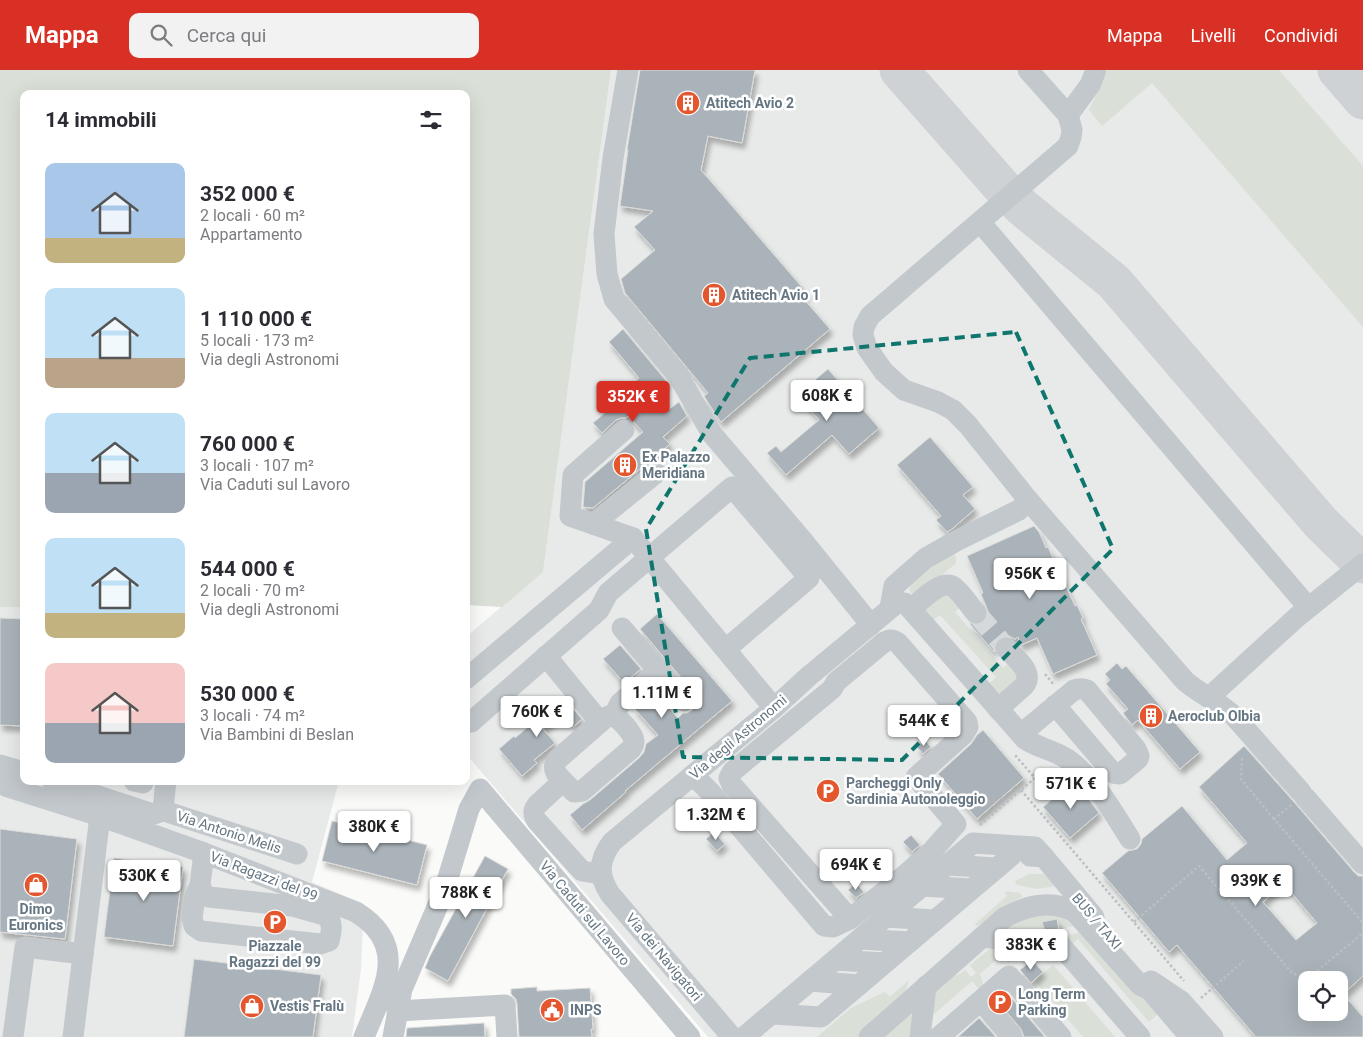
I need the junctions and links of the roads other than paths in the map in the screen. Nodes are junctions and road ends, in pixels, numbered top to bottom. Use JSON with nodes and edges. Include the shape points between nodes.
{"nodes":[{"id":1,"x":628,"y":70,"type":"edge"},
{"id":2,"x":1028,"y":70,"type":"edge"},
{"id":3,"x":1096,"y":70,"type":"edge"},
{"id":4,"x":1068,"y":115,"type":"junction"},
{"id":5,"x":980,"y":222,"type":"junction"},
{"id":6,"x":624,"y":430,"type":"dead end"},
{"id":7,"x":656,"y":473,"type":"dead end"},
{"id":8,"x":1029,"y":501,"type":"junction"},
{"id":9,"x":593,"y":524,"type":"junction"},
{"id":10,"x":633,"y":538,"type":"junction"},
{"id":11,"x":650,"y":557,"type":"junction"},
{"id":12,"x":1363,"y":564,"type":"edge"},
{"id":13,"x":1308,"y":607,"type":"junction"},
{"id":14,"x":901,"y":609,"type":"junction"},
{"id":15,"x":976,"y":613,"type":"tunnel mouth"},
{"id":16,"x":871,"y":625,"type":"junction"},
{"id":17,"x":622,"y":628,"type":"dead end"},
{"id":18,"x":1006,"y":648,"type":"tunnel mouth"},
{"id":19,"x":726,"y":649,"type":"junction"},
{"id":20,"x":546,"y":656,"type":"junction"},
{"id":21,"x":658,"y":671,"type":"junction"},
{"id":22,"x":470,"y":676,"type":"edge"},
{"id":23,"x":810,"y":676,"type":"junction"},
{"id":24,"x":836,"y":682,"type":"junction"},
{"id":25,"x":1210,"y":698,"type":"junction"},
{"id":26,"x":684,"y":701,"type":"dead end"},
{"id":27,"x":1055,"y":705,"type":"dead end"},
{"id":28,"x":774,"y":708,"type":"junction"},
{"id":29,"x":998,"y":709,"type":"junction"},
{"id":30,"x":607,"y":719,"type":"junction"},
{"id":31,"x":470,"y":722,"type":"edge"},
{"id":32,"x":1020,"y":734,"type":"junction"},
{"id":33,"x":0,"y":765,"type":"edge"},
{"id":34,"x":20,"y":771,"type":"edge"},
{"id":35,"x":693,"y":775,"type":"junction"},
{"id":36,"x":564,"y":781,"type":"junction"},
{"id":37,"x":64,"y":785,"type":"edge"},
{"id":38,"x":166,"y":785,"type":"edge"},
{"id":39,"x":3,"y":786,"type":"edge"},
{"id":40,"x":159,"y":812,"type":"junction"},
{"id":41,"x":100,"y":816,"type":"junction"},
{"id":42,"x":1130,"y":839,"type":"dead end"},
{"id":43,"x":204,"y":853,"type":"junction"},
{"id":44,"x":297,"y":854,"type":"dead end"},
{"id":45,"x":1044,"y":857,"type":"junction"},
{"id":46,"x":1363,"y":864,"type":"edge"},
{"id":47,"x":601,"y":874,"type":"junction"},
{"id":48,"x":200,"y":885,"type":"junction"},
{"id":49,"x":1075,"y":894,"type":"junction"},
{"id":50,"x":850,"y":918,"type":"junction"},
{"id":51,"x":1004,"y":918,"type":"junction"},
{"id":52,"x":922,"y":931,"type":"junction"},
{"id":53,"x":866,"y":934,"type":"junction"},
{"id":54,"x":982,"y":937,"type":"junction"},
{"id":55,"x":83,"y":954,"type":"junction"},
{"id":56,"x":926,"y":986,"type":"junction"},
{"id":57,"x":981,"y":1001,"type":"junction"},
{"id":58,"x":397,"y":1011,"type":"junction"},
{"id":59,"x":13,"y":1037,"type":"edge"},
{"id":60,"x":73,"y":1037,"type":"edge"},
{"id":61,"x":364,"y":1037,"type":"edge"},
{"id":62,"x":392,"y":1037,"type":"edge"},
{"id":63,"x":507,"y":1037,"type":"edge"},
{"id":64,"x":690,"y":1037,"type":"edge"},
{"id":65,"x":732,"y":1037,"type":"edge"},
{"id":66,"x":744,"y":1037,"type":"edge"},
{"id":67,"x":869,"y":1037,"type":"edge"},
{"id":68,"x":920,"y":1037,"type":"edge"},
{"id":69,"x":939,"y":1037,"type":"edge"},
{"id":70,"x":1012,"y":1037,"type":"edge"},
{"id":71,"x":1061,"y":1037,"type":"edge"},
{"id":72,"x":1140,"y":1037,"type":"edge"},
{"id":73,"x":1190,"y":1037,"type":"edge"},
{"id":74,"x":1213,"y":1037,"type":"edge"}],
"edges":[{"from":1,"to":16,"type":"street","via":[[604,234],[607,274],[614,299],[679,377],[712,434]]},
{"from":2,"to":4,"type":"street"},
{"from":3,"to":4,"type":"street","via":[[1090,85]]},
{"from":4,"to":5,"type":"street","via":[[1072,130],[1068,146]]},
{"from":5,"to":8,"type":"street","via":[[870,316],[862,335],[884,372],[904,390],[953,410]]},
{"from":5,"to":13,"type":"street"},
{"from":6,"to":9,"type":"street","via":[[573,475],[570,516]]},
{"from":7,"to":9,"type":"street"},
{"from":8,"to":14,"type":"street","via":[[1018,510],[926,558],[894,586]]},
{"from":8,"to":25,"type":"street","via":[[1185,681]]},
{"from":9,"to":10,"type":"street"},
{"from":10,"to":11,"type":"street"},
{"from":10,"to":22,"type":"street"},
{"from":11,"to":19,"type":"street"},
{"from":11,"to":19,"type":"street","via":[[732,487],[809,578]]},
{"from":11,"to":20,"type":"street","via":[[608,593],[599,610]]},
{"from":12,"to":13,"type":"street"},
{"from":13,"to":25,"type":"street"},
{"from":14,"to":15,"type":"street","name":"Via degli Astronomi","via":[[946,585],[954,588]]},
{"from":14,"to":16,"type":"street","name":"Via degli Astronomi"},
{"from":14,"to":29,"type":"street"},
{"from":16,"to":23,"type":"street","name":"Via degli Astronomi"},
{"from":17,"to":21,"type":"street"},
{"from":18,"to":29,"type":"street","via":[[1024,668],[1028,678],[1024,686]]},
{"from":19,"to":28,"type":"street"},
{"from":20,"to":30,"type":"street"},
{"from":20,"to":31,"type":"street"},
{"from":21,"to":26,"type":"street"},
{"from":21,"to":30,"type":"street","via":[[620,703]]},
{"from":23,"to":24,"type":"street","via":[[816,681]]},
{"from":23,"to":28,"type":"street","name":"Via degli Astronomi"},
{"from":24,"to":50,"type":"street","via":[[832,689],[729,778]]},
{"from":24,"to":50,"type":"street","via":[[883,643],[895,640],[964,718],[968,727],[916,776],[956,824],[905,875]]},
{"from":25,"to":46,"type":"street","via":[[1234,716],[1300,797]]},
{"from":27,"to":32,"type":"street"},
{"from":28,"to":35,"type":"street","name":"Via degli Astronomi"},
{"from":29,"to":32,"type":"street"},
{"from":30,"to":36,"type":"street","via":[[555,763],[555,770]]},
{"from":30,"to":36,"type":"street","via":[[631,733],[634,742],[631,749],[582,791],[574,792]]},
{"from":32,"to":42,"type":"street","via":[[1075,765],[1113,809]]},
{"from":33,"to":34,"type":"street"},
{"from":35,"to":47,"type":"street","name":"Via degli Astronomi","via":[[612,842],[603,857]]},
{"from":35,"to":50,"type":"street","via":[[824,926],[833,927]]},
{"from":36,"to":47,"type":"street","via":[[534,808],[534,817],[582,871]]},
{"from":37,"to":40,"type":"street","name":"Via Antonio Melis","via":[[149,813]]},
{"from":38,"to":40,"type":"street","via":[[164,804]]},
{"from":39,"to":41,"type":"street","name":"Via Ragazzi del 99"},
{"from":40,"to":44,"type":"street","name":"Via Antonio Melis"},
{"from":41,"to":43,"type":"street","name":"Via Ragazzi del 99"},
{"from":41,"to":55,"type":"street"},
{"from":43,"to":48,"type":"street"},
{"from":43,"to":61,"type":"street","name":"Via Ragazzi del 99","via":[[356,912],[379,931],[387,952],[388,972]]},
{"from":45,"to":49,"type":"street","name":"BUS / TAXI"},
{"from":45,"to":52,"type":"street"},
{"from":45,"to":53,"type":"street","via":[[1035,847],[973,843]]},
{"from":47,"to":65,"type":"street","name":"Via dei Navigatori","via":[[610,894]]},
{"from":48,"to":48,"type":"street","via":[[192,918],[194,926],[201,930],[320,944],[329,941],[332,925],[329,917],[292,906],[209,897]]},
{"from":49,"to":51,"type":"street","via":[[1063,891],[1043,893]]},
{"from":49,"to":74,"type":"street","name":"BUS / TAXI","via":[[1140,973],[1181,1001]]},
{"from":51,"to":54,"type":"street"},
{"from":51,"to":73,"type":"street","via":[[1040,904],[1056,905],[1075,912]]},
{"from":52,"to":53,"type":"street"},
{"from":52,"to":53,"type":"street"},
{"from":52,"to":53,"type":"street"},
{"from":52,"to":53,"type":"street"},
{"from":52,"to":53,"type":"street"},
{"from":52,"to":53,"type":"street"},
{"from":52,"to":53,"type":"street"},
{"from":52,"to":53,"type":"street"},
{"from":53,"to":66,"type":"street"},
{"from":54,"to":56,"type":"street"},
{"from":54,"to":72,"type":"street","via":[[1062,947]]},
{"from":55,"to":59,"type":"street","via":[[24,947]]},
{"from":55,"to":60,"type":"street"},
{"from":56,"to":67,"type":"street"},
{"from":56,"to":68,"type":"street"},
{"from":57,"to":69,"type":"street"},
{"from":57,"to":70,"type":"street"},
{"from":57,"to":71,"type":"street","via":[[1009,976]]},
{"from":58,"to":62,"type":"street"},
{"from":58,"to":63,"type":"street","via":[[505,1005]]},
{"from":58,"to":64,"type":"street","name":"Via Caduti sul Lavoro","via":[[402,989],[444,891],[480,789]]}]}
